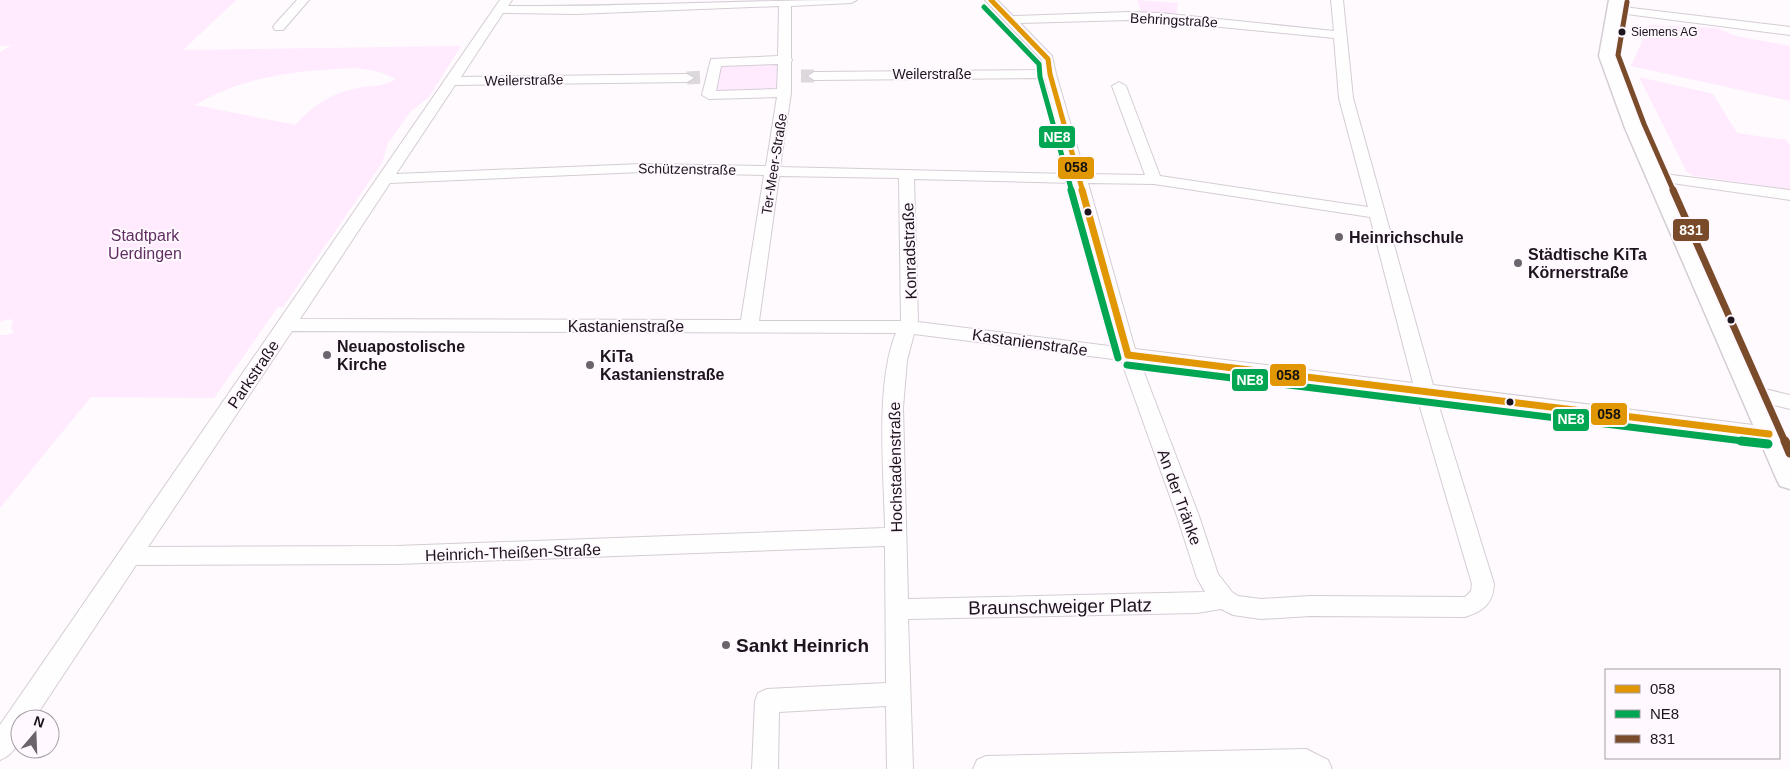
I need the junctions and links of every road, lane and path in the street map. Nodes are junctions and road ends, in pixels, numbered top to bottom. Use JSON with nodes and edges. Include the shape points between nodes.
{"nodes":[{"id":1,"x":303,"y":0,"type":"edge"},
{"id":2,"x":851,"y":0,"type":"edge"},
{"id":3,"x":991,"y":0,"type":"edge"},
{"id":4,"x":1337,"y":0,"type":"edge"},
{"id":5,"x":785,"y":2,"type":"junction"},
{"id":6,"x":503,"y":4,"type":"edge"},
{"id":7,"x":1616,"y":5,"type":"edge"},
{"id":8,"x":1010,"y":20,"type":"junction"},
{"id":9,"x":279,"y":27,"type":"dead end"},
{"id":10,"x":1790,"y":30,"type":"edge"},
{"id":11,"x":1338,"y":35,"type":"junction"},
{"id":12,"x":786,"y":60,"type":"junction"},
{"id":13,"x":1050,"y":74,"type":"junction"},
{"id":14,"x":785,"y":77,"type":"junction"},
{"id":15,"x":687,"y":78,"type":"tunnel mouth"},
{"id":16,"x":451,"y":81,"type":"junction"},
{"id":17,"x":1118,"y":86,"type":"dead end"},
{"id":18,"x":784,"y":93,"type":"junction"},
{"id":19,"x":773,"y":170,"type":"junction"},
{"id":20,"x":906,"y":173,"type":"junction"},
{"id":21,"x":1656,"y":177,"type":"junction"},
{"id":22,"x":386,"y":178,"type":"junction"},
{"id":23,"x":1078,"y":178,"type":"junction"},
{"id":24,"x":1154,"y":180,"type":"junction"},
{"id":25,"x":1790,"y":195,"type":"edge"},
{"id":26,"x":1376,"y":213,"type":"junction"},
{"id":27,"x":286,"y":325,"type":"junction"},
{"id":28,"x":749,"y":326,"type":"junction"},
{"id":29,"x":907,"y":327,"type":"junction"},
{"id":30,"x":1128,"y":355,"type":"junction"},
{"id":31,"x":1425,"y":392,"type":"junction"},
{"id":32,"x":1752,"y":393,"type":"junction"},
{"id":33,"x":1790,"y":402,"type":"edge"},
{"id":34,"x":1769,"y":434,"type":"junction"},
{"id":35,"x":1790,"y":478,"type":"edge"},
{"id":36,"x":895,"y":537,"type":"junction"},
{"id":37,"x":129,"y":556,"type":"junction"},
{"id":38,"x":1224,"y":599,"type":"junction"},
{"id":39,"x":896,"y":609,"type":"junction"},
{"id":40,"x":899,"y":694,"type":"junction"},
{"id":41,"x":0,"y":747,"type":"edge"},
{"id":42,"x":1316,"y":767,"type":"edge"},
{"id":43,"x":765,"y":769,"type":"edge"},
{"id":44,"x":900,"y":769,"type":"edge"},
{"id":45,"x":986,"y":769,"type":"edge"}],
"edges":[{"from":1,"to":9,"type":"street"},
{"from":2,"to":5,"type":"street"},
{"from":3,"to":8,"type":"street","name":"An der Tränke"},
{"from":4,"to":11,"type":"street"},
{"from":5,"to":6,"type":"street","via":[[576,10]]},
{"from":5,"to":12,"type":"street","name":"Ter-Meer-Straße"},
{"from":6,"to":16,"type":"street","name":"Parkstraße"},
{"from":7,"to":10,"type":"street"},
{"from":7,"to":21,"type":"main road","via":[[1608,56]]},
{"from":8,"to":11,"type":"street","name":"Behringstraße","via":[[1129,16],[1178,18]]},
{"from":8,"to":13,"type":"street","name":"An der Tränke","via":[[1048,59]]},
{"from":11,"to":26,"type":"street","via":[[1346,98]]},
{"from":12,"to":14,"type":"street","name":"Ter-Meer-Straße"},
{"from":12,"to":18,"type":"street","via":[[714,62],[708,77],[709,94]]},
{"from":13,"to":14,"type":"street","name":"Weilerstraße"},
{"from":13,"to":23,"type":"street","name":"An der Tränke"},
{"from":14,"to":18,"type":"street","name":"Ter-Meer-Straße"},
{"from":15,"to":16,"type":"street","name":"Weilerstraße"},
{"from":16,"to":22,"type":"street","name":"Parkstraße"},
{"from":17,"to":24,"type":"street"},
{"from":18,"to":19,"type":"street","name":"Ter-Meer-Straße"},
{"from":19,"to":20,"type":"street","name":"Schützenstraße"},
{"from":19,"to":22,"type":"street","name":"Schützenstraße","via":[[642,168]]},
{"from":19,"to":28,"type":"street","name":"Ter-Meer-Straße"},
{"from":20,"to":23,"type":"street","name":"Schützenstraße"},
{"from":20,"to":29,"type":"street","name":"Konradstraße","via":[[911,318]]},
{"from":21,"to":25,"type":"street"},
{"from":21,"to":32,"type":"main road"},
{"from":22,"to":27,"type":"street","name":"Parkstraße"},
{"from":23,"to":24,"type":"street","name":"Schützenstraße"},
{"from":23,"to":30,"type":"street","name":"An der Tränke"},
{"from":24,"to":26,"type":"street","name":"Schützenstraße"},
{"from":26,"to":31,"type":"street"},
{"from":27,"to":28,"type":"street","name":"Kastanienstraße"},
{"from":27,"to":37,"type":"street","name":"Parkstraße"},
{"from":28,"to":29,"type":"street","name":"Kastanienstraße"},
{"from":29,"to":30,"type":"street","name":"Kastanienstraße"},
{"from":29,"to":36,"type":"street","name":"Hochstadenstraße","via":[[894,383]]},
{"from":30,"to":31,"type":"street","name":"Kastanienstraße"},
{"from":30,"to":38,"type":"street","name":"An der Tränke","via":[[1208,578]]},
{"from":31,"to":34,"type":"street","name":"Kastanienstraße"},
{"from":31,"to":38,"type":"street","via":[[1483,584],[1482,595],[1465,608],[1451,609],[1310,606],[1261,609],[1233,605]]},
{"from":32,"to":33,"type":"street"},
{"from":32,"to":34,"type":"main road"},
{"from":34,"to":35,"type":"main road"},
{"from":36,"to":37,"type":"street","name":"Heinrich-Theißen-Straße","via":[[397,555]]},
{"from":36,"to":39,"type":"street","name":"Hochstadenstraße"},
{"from":37,"to":41,"type":"street","name":"Parkstraße"},
{"from":38,"to":39,"type":"street","name":"Braunschweiger Platz","via":[[1197,603]]},
{"from":39,"to":40,"type":"street","name":"Hochstadenstraße"},
{"from":40,"to":43,"type":"street","via":[[767,701]]},
{"from":40,"to":44,"type":"street","name":"Hochstadenstraße"},
{"from":42,"to":45,"type":"street","via":[[1306,762]]}]}
